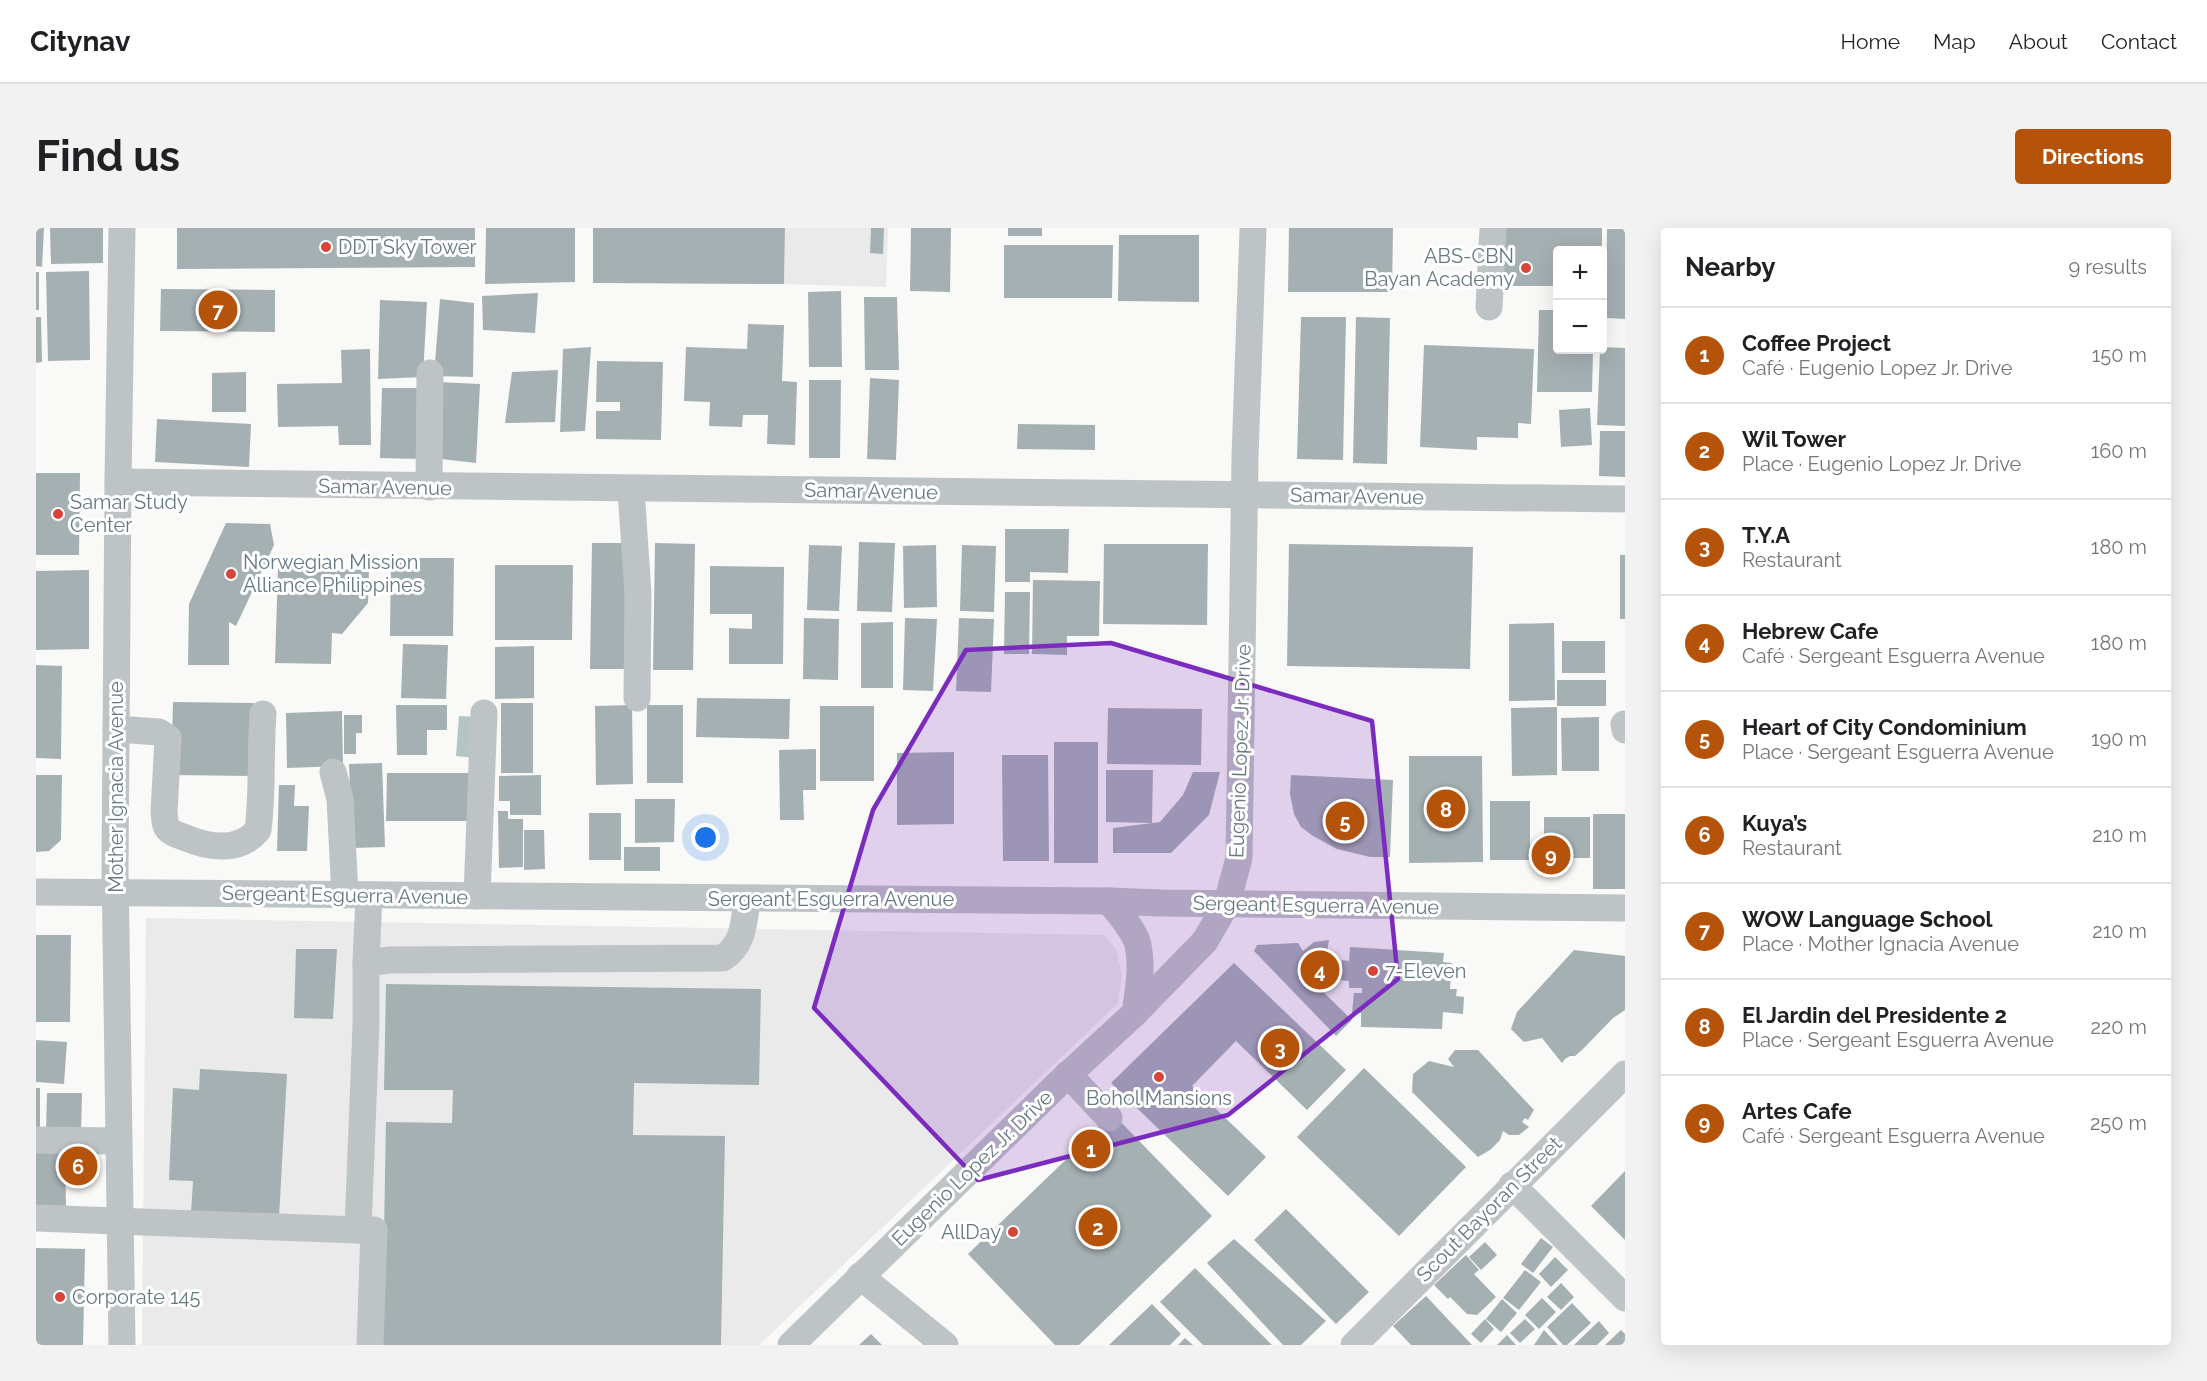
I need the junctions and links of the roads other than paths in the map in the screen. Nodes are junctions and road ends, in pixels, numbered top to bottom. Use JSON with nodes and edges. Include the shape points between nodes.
{"nodes":[{"id":1,"x":122,"y":228,"type":"edge"},
{"id":2,"x":1253,"y":228,"type":"edge"},
{"id":3,"x":1493,"y":228,"type":"edge"},
{"id":4,"x":1489,"y":307,"type":"dead end"},
{"id":5,"x":430,"y":373,"type":"dead end"},
{"id":6,"x":118,"y":483,"type":"junction"},
{"id":7,"x":429,"y":487,"type":"junction"},
{"id":8,"x":631,"y":490,"type":"junction"},
{"id":9,"x":1245,"y":496,"type":"junction"},
{"id":10,"x":1625,"y":499,"type":"edge"},
{"id":11,"x":637,"y":698,"type":"dead end"},
{"id":12,"x":484,"y":713,"type":"dead end"},
{"id":13,"x":264,"y":714,"type":"dead end"},
{"id":14,"x":116,"y":729,"type":"junction"},
{"id":15,"x":333,"y":772,"type":"dead end"},
{"id":16,"x":36,"y":892,"type":"edge"},
{"id":17,"x":116,"y":893,"type":"junction"},
{"id":18,"x":357,"y":895,"type":"junction"},
{"id":19,"x":477,"y":896,"type":"junction"},
{"id":20,"x":747,"y":899,"type":"junction"},
{"id":21,"x":1109,"y":901,"type":"junction"},
{"id":22,"x":1227,"y":903,"type":"junction"},
{"id":23,"x":1625,"y":909,"type":"edge"},
{"id":24,"x":366,"y":963,"type":"junction"},
{"id":25,"x":1135,"y":1013,"type":"junction"},
{"id":26,"x":1068,"y":1074,"type":"junction"},
{"id":27,"x":1625,"y":1074,"type":"edge"},
{"id":28,"x":1109,"y":1118,"type":"dead end"},
{"id":29,"x":36,"y":1140,"type":"edge"},
{"id":30,"x":118,"y":1141,"type":"junction"},
{"id":31,"x":1512,"y":1185,"type":"junction"},
{"id":32,"x":36,"y":1218,"type":"edge"},
{"id":33,"x":120,"y":1221,"type":"junction"},
{"id":34,"x":358,"y":1230,"type":"junction"},
{"id":35,"x":860,"y":1276,"type":"junction"},
{"id":36,"x":1625,"y":1298,"type":"edge"},
{"id":37,"x":122,"y":1345,"type":"edge"},
{"id":38,"x":370,"y":1345,"type":"edge"},
{"id":39,"x":791,"y":1345,"type":"edge"},
{"id":40,"x":945,"y":1345,"type":"edge"},
{"id":41,"x":1354,"y":1345,"type":"edge"}],
"edges":[{"from":1,"to":6,"type":"street","name":"Mother Ignacia Avenue"},
{"from":2,"to":9,"type":"street","name":"Eugenio Lopez Jr. Drive"},
{"from":3,"to":4,"type":"street"},
{"from":5,"to":7,"type":"street"},
{"from":6,"to":7,"type":"street","name":"Samar Avenue"},
{"from":6,"to":14,"type":"street","name":"Mother Ignacia Avenue"},
{"from":7,"to":8,"type":"street","name":"Samar Avenue"},
{"from":8,"to":9,"type":"street","name":"Samar Avenue"},
{"from":8,"to":11,"type":"street","via":[[638,593]]},
{"from":9,"to":10,"type":"street","name":"Samar Avenue"},
{"from":9,"to":22,"type":"street","name":"Eugenio Lopez Jr. Drive","via":[[1239,858]]},
{"from":12,"to":19,"type":"street"},
{"from":13,"to":14,"type":"street","via":[[258,830],[231,846],[203,844],[170,832],[164,812],[168,738],[159,732]]},
{"from":14,"to":17,"type":"street","name":"Mother Ignacia Avenue"},
{"from":15,"to":18,"type":"street"},
{"from":16,"to":17,"type":"street","name":"Sergeant Esguerra Avenue"},
{"from":17,"to":18,"type":"street","name":"Sergeant Esguerra Avenue"},
{"from":17,"to":30,"type":"street","name":"Mother Ignacia Avenue"},
{"from":18,"to":19,"type":"street","name":"Sergeant Esguerra Avenue"},
{"from":18,"to":24,"type":"street"},
{"from":19,"to":20,"type":"street","name":"Sergeant Esguerra Avenue"},
{"from":20,"to":21,"type":"street","name":"Sergeant Esguerra Avenue"},
{"from":20,"to":24,"type":"street","via":[[738,944],[723,958],[401,959]]},
{"from":21,"to":22,"type":"street","name":"Sergeant Esguerra Avenue"},
{"from":21,"to":25,"type":"street","via":[[1138,944]]},
{"from":22,"to":23,"type":"street","name":"Sergeant Esguerra Avenue"},
{"from":22,"to":25,"type":"street","name":"Eugenio Lopez Jr. Drive","via":[[1205,941]]},
{"from":24,"to":34,"type":"street"},
{"from":25,"to":26,"type":"street","name":"Eugenio Lopez Jr. Drive"},
{"from":26,"to":28,"type":"street"},
{"from":26,"to":35,"type":"street","name":"Eugenio Lopez Jr. Drive"},
{"from":27,"to":31,"type":"street","name":"Scout Bayoran Street"},
{"from":29,"to":30,"type":"street"},
{"from":30,"to":33,"type":"street","name":"Mother Ignacia Avenue"},
{"from":31,"to":36,"type":"street"},
{"from":31,"to":41,"type":"street","name":"Scout Bayoran Street"},
{"from":32,"to":33,"type":"street"},
{"from":33,"to":34,"type":"street"},
{"from":33,"to":37,"type":"street","name":"Mother Ignacia Avenue"},
{"from":34,"to":38,"type":"street","via":[[374,1230]]},
{"from":35,"to":39,"type":"street","name":"Eugenio Lopez Jr. Drive"},
{"from":35,"to":40,"type":"street"}]}
